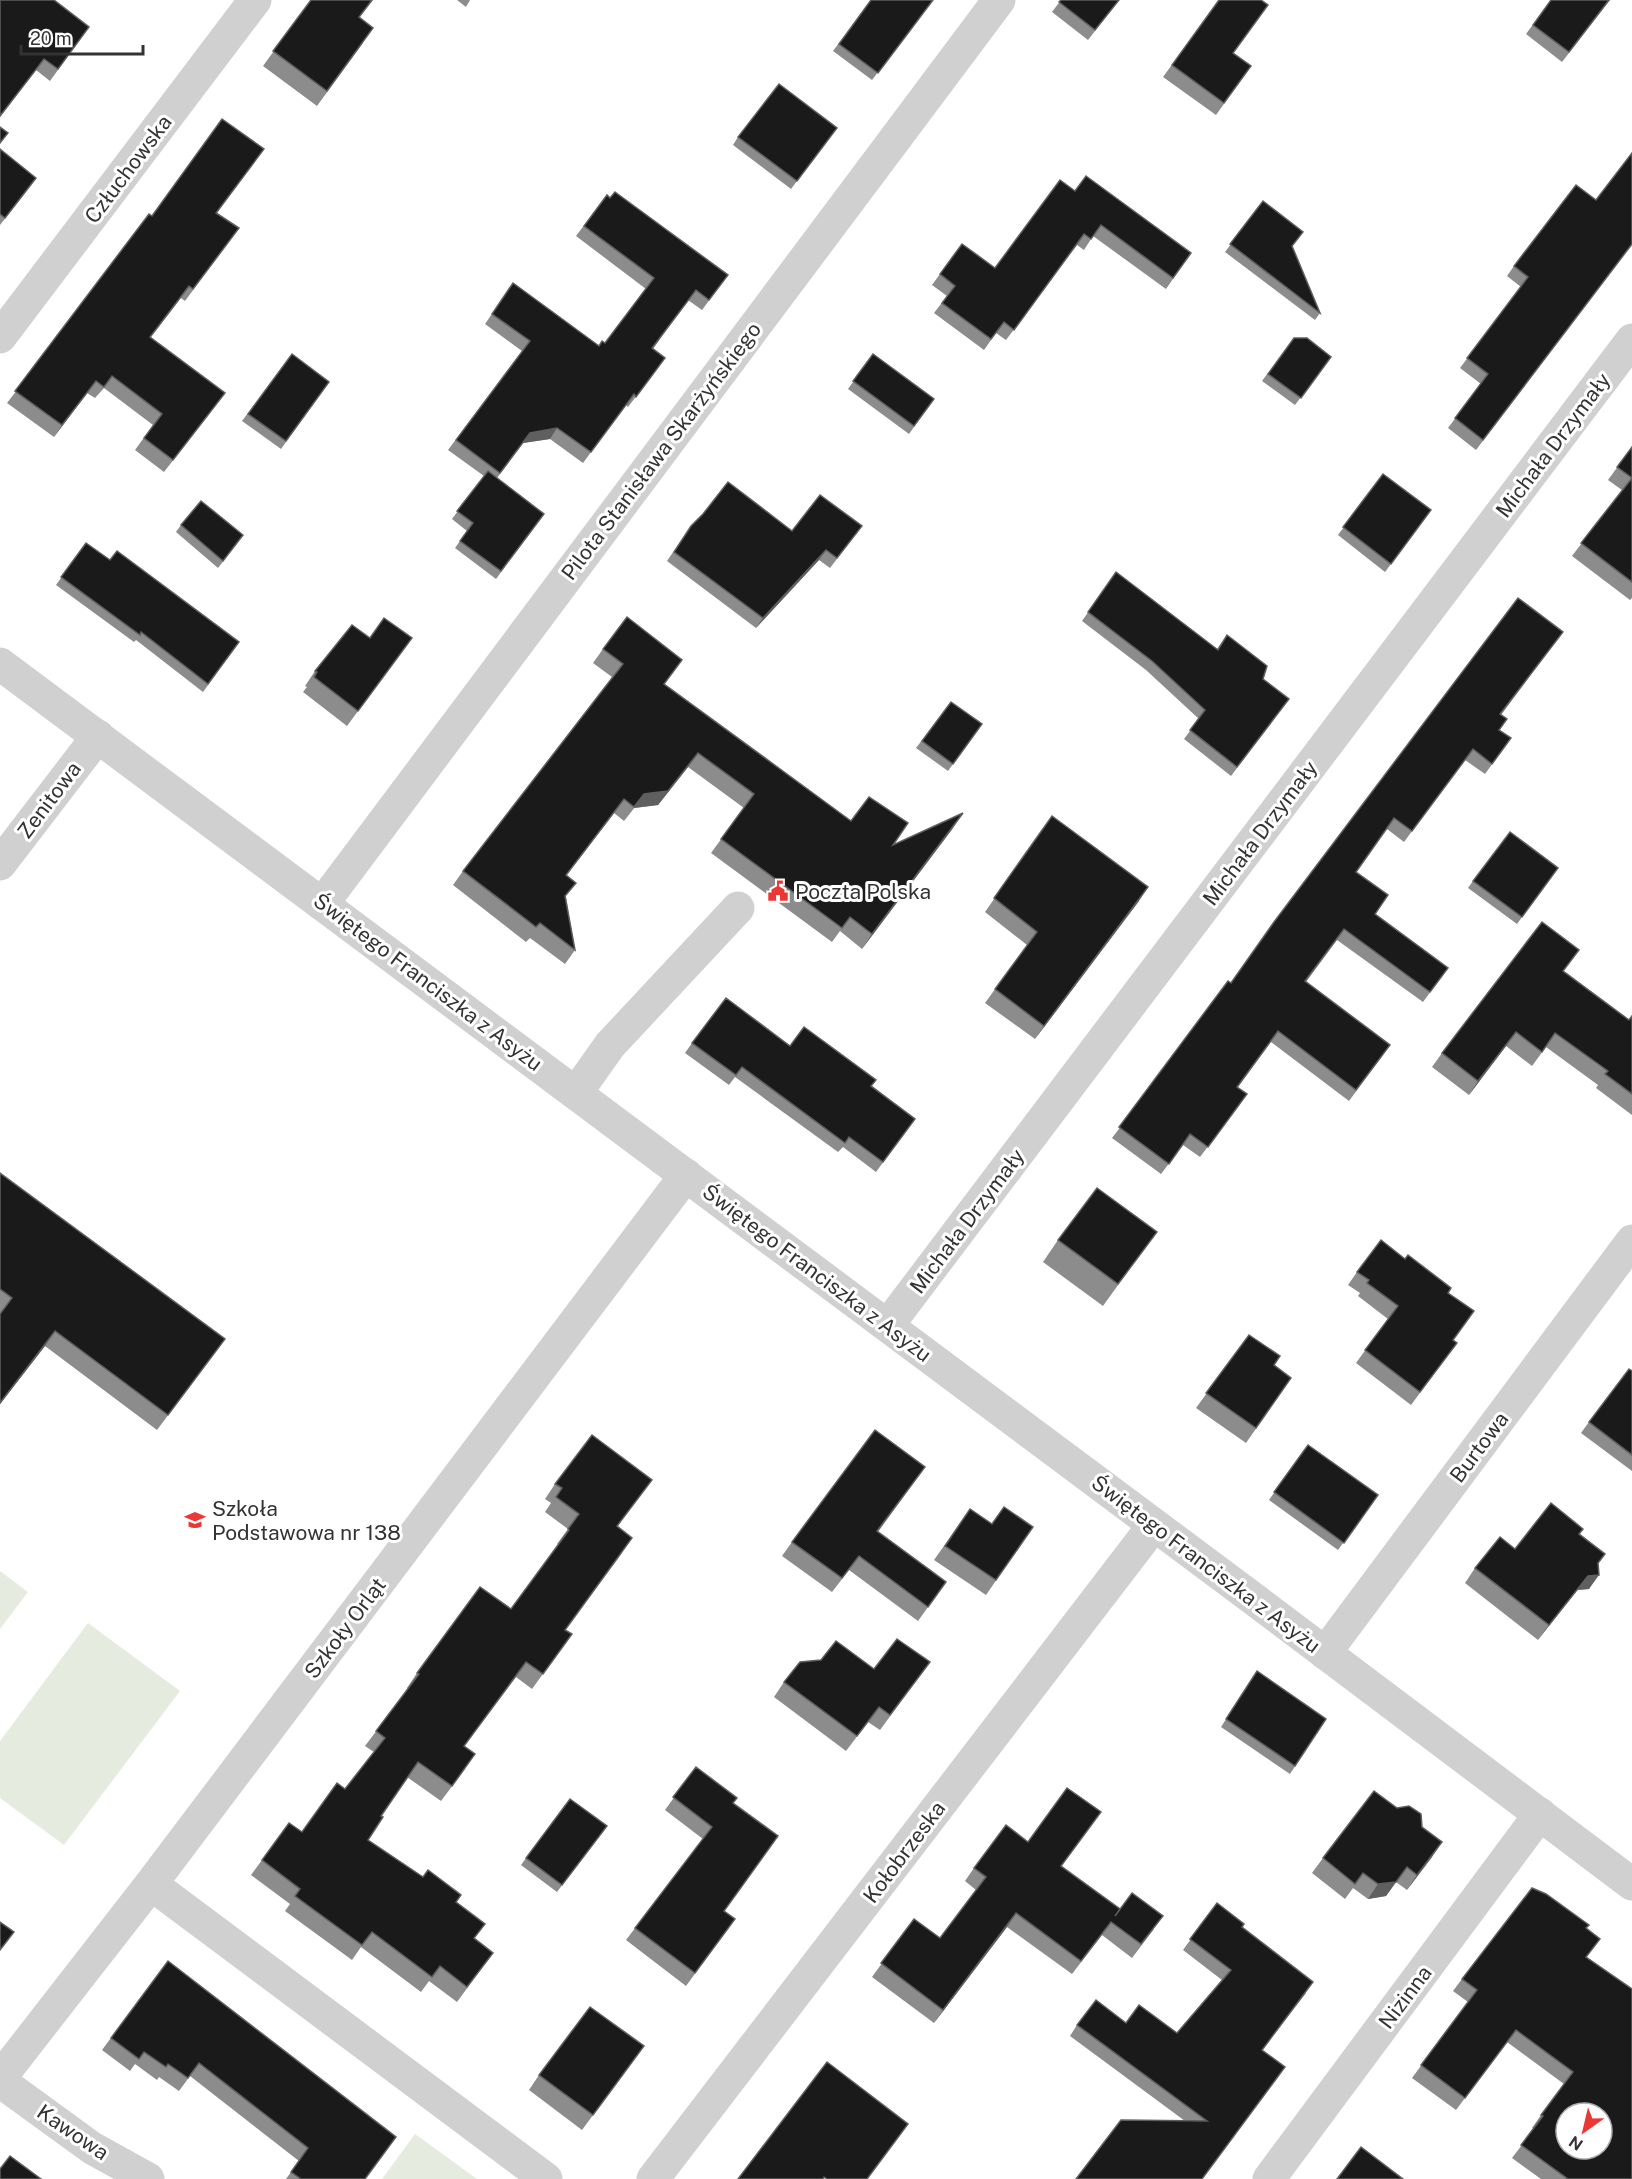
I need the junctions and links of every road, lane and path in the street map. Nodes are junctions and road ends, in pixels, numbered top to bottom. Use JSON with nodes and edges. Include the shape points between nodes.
{"nodes":[{"id":1,"x":255,"y":0,"type":"edge"},
{"id":2,"x":999,"y":0,"type":"edge"},
{"id":3,"x":0,"y":337,"type":"edge"},
{"id":4,"x":1632,"y":340,"type":"edge"},
{"id":5,"x":0,"y":664,"type":"edge"},
{"id":6,"x":98,"y":736,"type":"junction"},
{"id":7,"x":0,"y":864,"type":"edge"},
{"id":8,"x":323,"y":903,"type":"junction"},
{"id":9,"x":738,"y":908,"type":"dead end"},
{"id":10,"x":576,"y":1093,"type":"junction"},
{"id":11,"x":686,"y":1175,"type":"junction"},
{"id":12,"x":1632,"y":1241,"type":"edge"},
{"id":13,"x":888,"y":1325,"type":"junction"},
{"id":14,"x":1154,"y":1525,"type":"junction"},
{"id":15,"x":1325,"y":1653,"type":"junction"},
{"id":16,"x":1540,"y":1814,"type":"junction"},
{"id":17,"x":151,"y":1884,"type":"junction"},
{"id":18,"x":1632,"y":1884,"type":"edge"},
{"id":19,"x":0,"y":2080,"type":"edge"},
{"id":20,"x":148,"y":2179,"type":"edge"},
{"id":21,"x":546,"y":2179,"type":"edge"},
{"id":22,"x":653,"y":2179,"type":"edge"},
{"id":23,"x":1269,"y":2179,"type":"edge"}],
"edges":[{"from":1,"to":3,"type":"street","name":"Człuchowska"},
{"from":2,"to":8,"type":"street","name":"Pilota Stanisława Skarżyńskiego"},
{"from":4,"to":13,"type":"street","name":"Michała Drzymały"},
{"from":5,"to":6,"type":"street","name":"Świętego Franciszka z Asyżu"},
{"from":6,"to":7,"type":"street","name":"Zenitowa"},
{"from":6,"to":8,"type":"street","name":"Świętego Franciszka z Asyżu"},
{"from":8,"to":10,"type":"street","name":"Świętego Franciszka z Asyżu"},
{"from":9,"to":10,"type":"street","via":[[610,1046]]},
{"from":10,"to":11,"type":"street","name":"Świętego Franciszka z Asyżu"},
{"from":11,"to":13,"type":"street","name":"Świętego Franciszka z Asyżu"},
{"from":11,"to":17,"type":"street","name":"Szkoły Orląt"},
{"from":12,"to":15,"type":"street","name":"Burtowa"},
{"from":13,"to":14,"type":"street","name":"Świętego Franciszka z Asyżu"},
{"from":14,"to":15,"type":"street","name":"Świętego Franciszka z Asyżu"},
{"from":14,"to":22,"type":"street","name":"Kołobrzeska"},
{"from":15,"to":16,"type":"street","name":"Świętego Franciszka z Asyżu"},
{"from":16,"to":18,"type":"street","name":"Świętego Franciszka z Asyżu"},
{"from":16,"to":23,"type":"street","name":"Nizinna"},
{"from":17,"to":19,"type":"street","name":"Szkoły Orląt"},
{"from":17,"to":21,"type":"street"},
{"from":19,"to":20,"type":"street","name":"Kawowa","via":[[92,2148]]}]}
